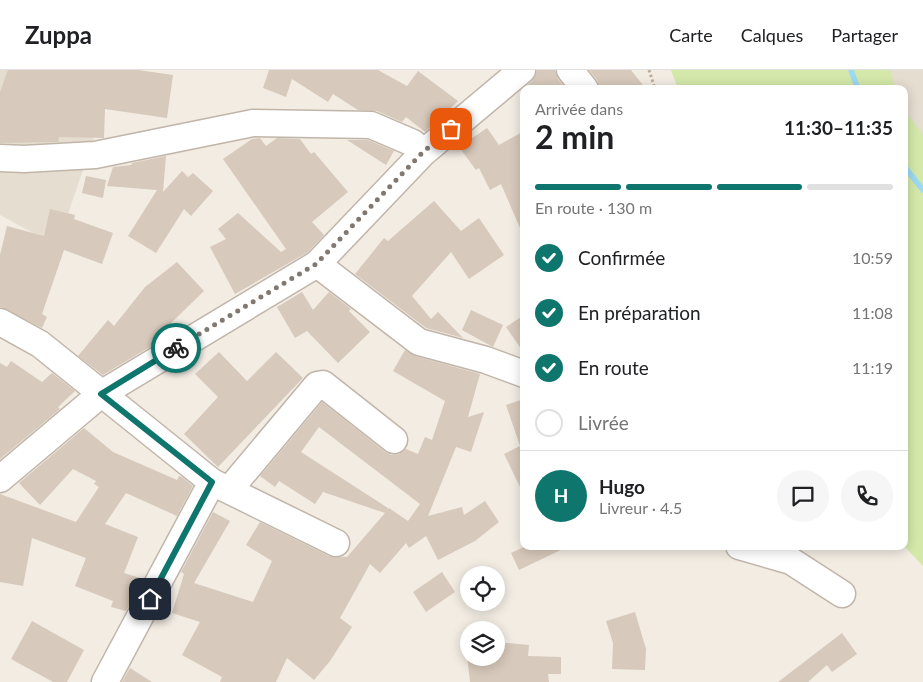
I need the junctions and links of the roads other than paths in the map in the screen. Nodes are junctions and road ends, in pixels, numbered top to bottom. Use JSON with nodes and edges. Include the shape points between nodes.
{"nodes":[{"id":1,"x":522,"y":70,"type":"edge"},
{"id":2,"x":570,"y":70,"type":"edge"},
{"id":3,"x":582,"y":85,"type":"edge"},
{"id":4,"x":423,"y":152,"type":"junction"},
{"id":5,"x":0,"y":158,"type":"edge"},
{"id":6,"x":316,"y":264,"type":"junction"},
{"id":7,"x":0,"y":322,"type":"edge"},
{"id":8,"x":520,"y":373,"type":"edge"},
{"id":9,"x":101,"y":394,"type":"junction"},
{"id":10,"x":394,"y":440,"type":"dead end"},
{"id":11,"x":0,"y":479,"type":"edge"},
{"id":12,"x":220,"y":486,"type":"junction"},
{"id":13,"x":336,"y":543,"type":"dead end"},
{"id":14,"x":753,"y":550,"type":"edge"},
{"id":15,"x":842,"y":594,"type":"dead end"},
{"id":16,"x":105,"y":682,"type":"edge"}],
"edges":[{"from":1,"to":4,"type":"street"},
{"from":2,"to":3,"type":"street"},
{"from":4,"to":5,"type":"street","via":[[413,143],[371,125],[253,123],[95,155],[24,160]]},
{"from":4,"to":6,"type":"street"},
{"from":6,"to":8,"type":"street","via":[[419,342]]},
{"from":6,"to":9,"type":"street"},
{"from":7,"to":9,"type":"street","via":[[40,344]]},
{"from":9,"to":11,"type":"street"},
{"from":9,"to":12,"type":"street"},
{"from":10,"to":12,"type":"street","via":[[323,384],[317,385]]},
{"from":12,"to":13,"type":"street"},
{"from":12,"to":16,"type":"street"},
{"from":14,"to":15,"type":"street","via":[[791,561]]}]}
